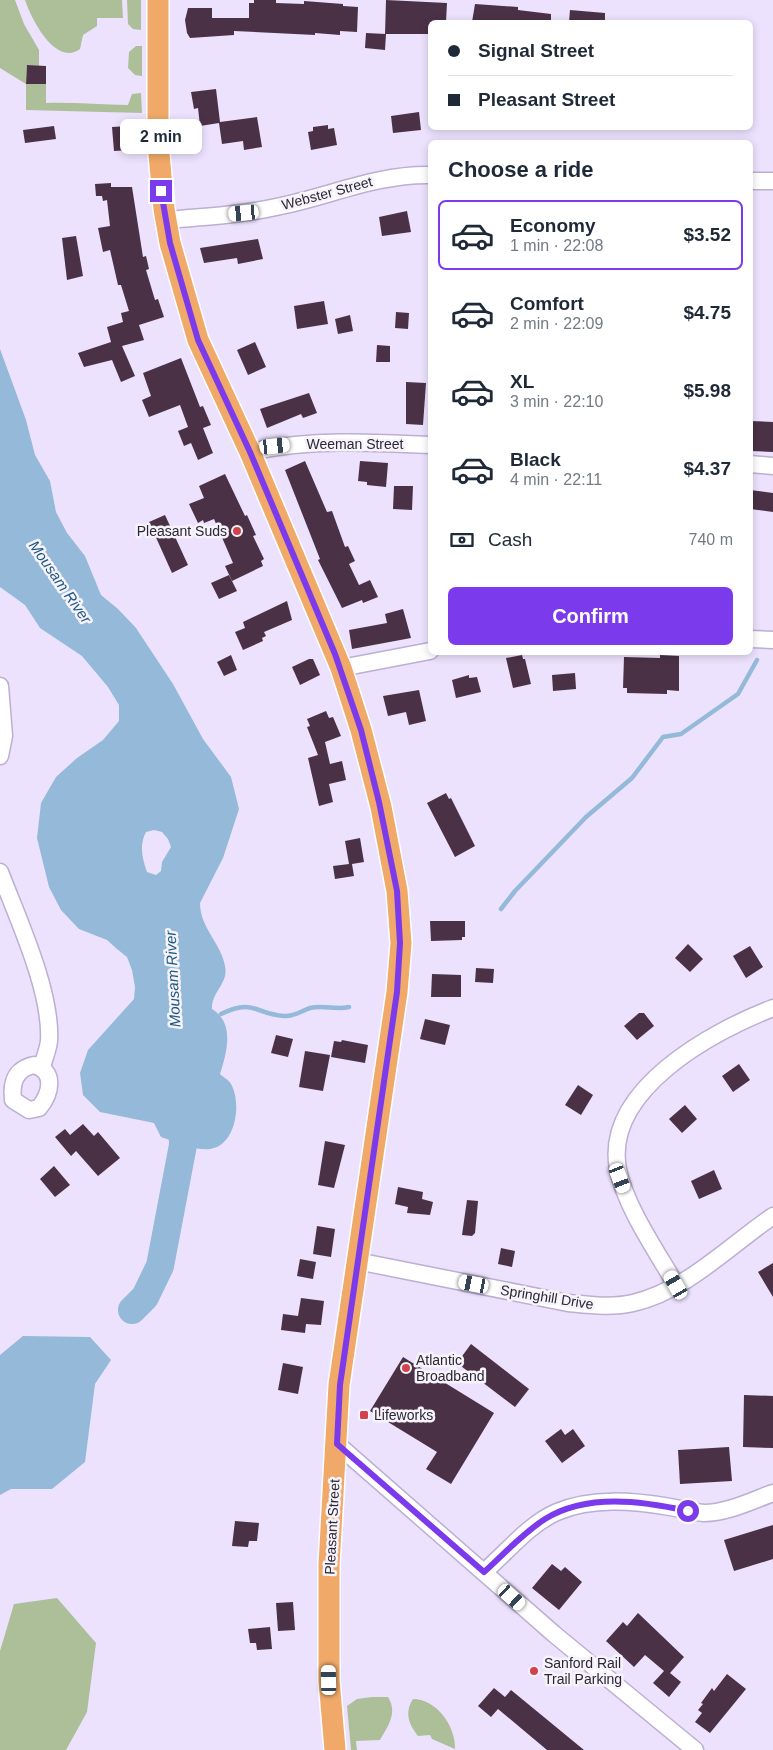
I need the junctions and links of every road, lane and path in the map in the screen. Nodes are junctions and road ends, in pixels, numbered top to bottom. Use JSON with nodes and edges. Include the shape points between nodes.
{"nodes":[{"id":1,"x":158,"y":0,"type":"edge"},
{"id":2,"x":428,"y":175,"type":"edge"},
{"id":3,"x":753,"y":181,"type":"edge"},
{"id":4,"x":773,"y":181,"type":"edge"},
{"id":5,"x":165,"y":220,"type":"junction"},
{"id":6,"x":428,"y":445,"type":"edge"},
{"id":7,"x":250,"y":452,"type":"junction"},
{"id":8,"x":753,"y":464,"type":"edge"},
{"id":9,"x":773,"y":466,"type":"edge"},
{"id":10,"x":753,"y":639,"type":"edge"},
{"id":11,"x":773,"y":640,"type":"edge"},
{"id":12,"x":428,"y":651,"type":"edge"},
{"id":13,"x":341,"y":668,"type":"junction"},
{"id":14,"x":0,"y":686,"type":"edge"},
{"id":15,"x":0,"y":756,"type":"edge"},
{"id":16,"x":0,"y":872,"type":"edge"},
{"id":17,"x":773,"y":1008,"type":"edge"},
{"id":18,"x":42,"y":1068,"type":"dead end"},
{"id":19,"x":773,"y":1216,"type":"edge"},
{"id":20,"x":357,"y":1261,"type":"junction"},
{"id":21,"x":676,"y":1285,"type":"junction"},
{"id":22,"x":337,"y":1444,"type":"junction"},
{"id":23,"x":773,"y":1493,"type":"edge"},
{"id":24,"x":484,"y":1572,"type":"junction"},
{"id":25,"x":336,"y":1750,"type":"edge"},
{"id":26,"x":695,"y":1750,"type":"edge"}],
"edges":[{"from":1,"to":5,"type":"main road","name":"Pleasant Street","via":[[158,143]]},
{"from":2,"to":5,"type":"street","name":"Webster Street","via":[[383,178],[244,213]]},
{"from":3,"to":4,"type":"street"},
{"from":5,"to":7,"type":"main road","name":"Pleasant Street","via":[[198,340]]},
{"from":6,"to":7,"type":"street","name":"Weeman Street","via":[[309,443]]},
{"from":7,"to":13,"type":"main road","name":"Pleasant Street"},
{"from":8,"to":9,"type":"street"},
{"from":10,"to":11,"type":"street"},
{"from":12,"to":13,"type":"street"},
{"from":13,"to":20,"type":"main road","name":"Pleasant Street","via":[[379,802],[397,891],[400,943],[390,1043]]},
{"from":14,"to":15,"type":"street","via":[[4,736]]},
{"from":16,"to":18,"type":"street","via":[[33,960],[48,1015],[49,1043]]},
{"from":17,"to":21,"type":"street","via":[[746,1018],[684,1055],[638,1097],[625,1119],[616,1159],[620,1178]]},
{"from":19,"to":21,"type":"street","name":"Springhill Drive"},
{"from":20,"to":21,"type":"street","name":"Springhill Drive","via":[[568,1303],[599,1306],[631,1303]]},
{"from":20,"to":22,"type":"main road","name":"Pleasant Street","via":[[340,1385]]},
{"from":22,"to":24,"type":"street"},
{"from":22,"to":25,"type":"main road","name":"Pleasant Street","via":[[328,1634]]},
{"from":23,"to":24,"type":"street","via":[[727,1509],[703,1513],[624,1501],[574,1507],[544,1520]]},
{"from":24,"to":26,"type":"street"}]}
